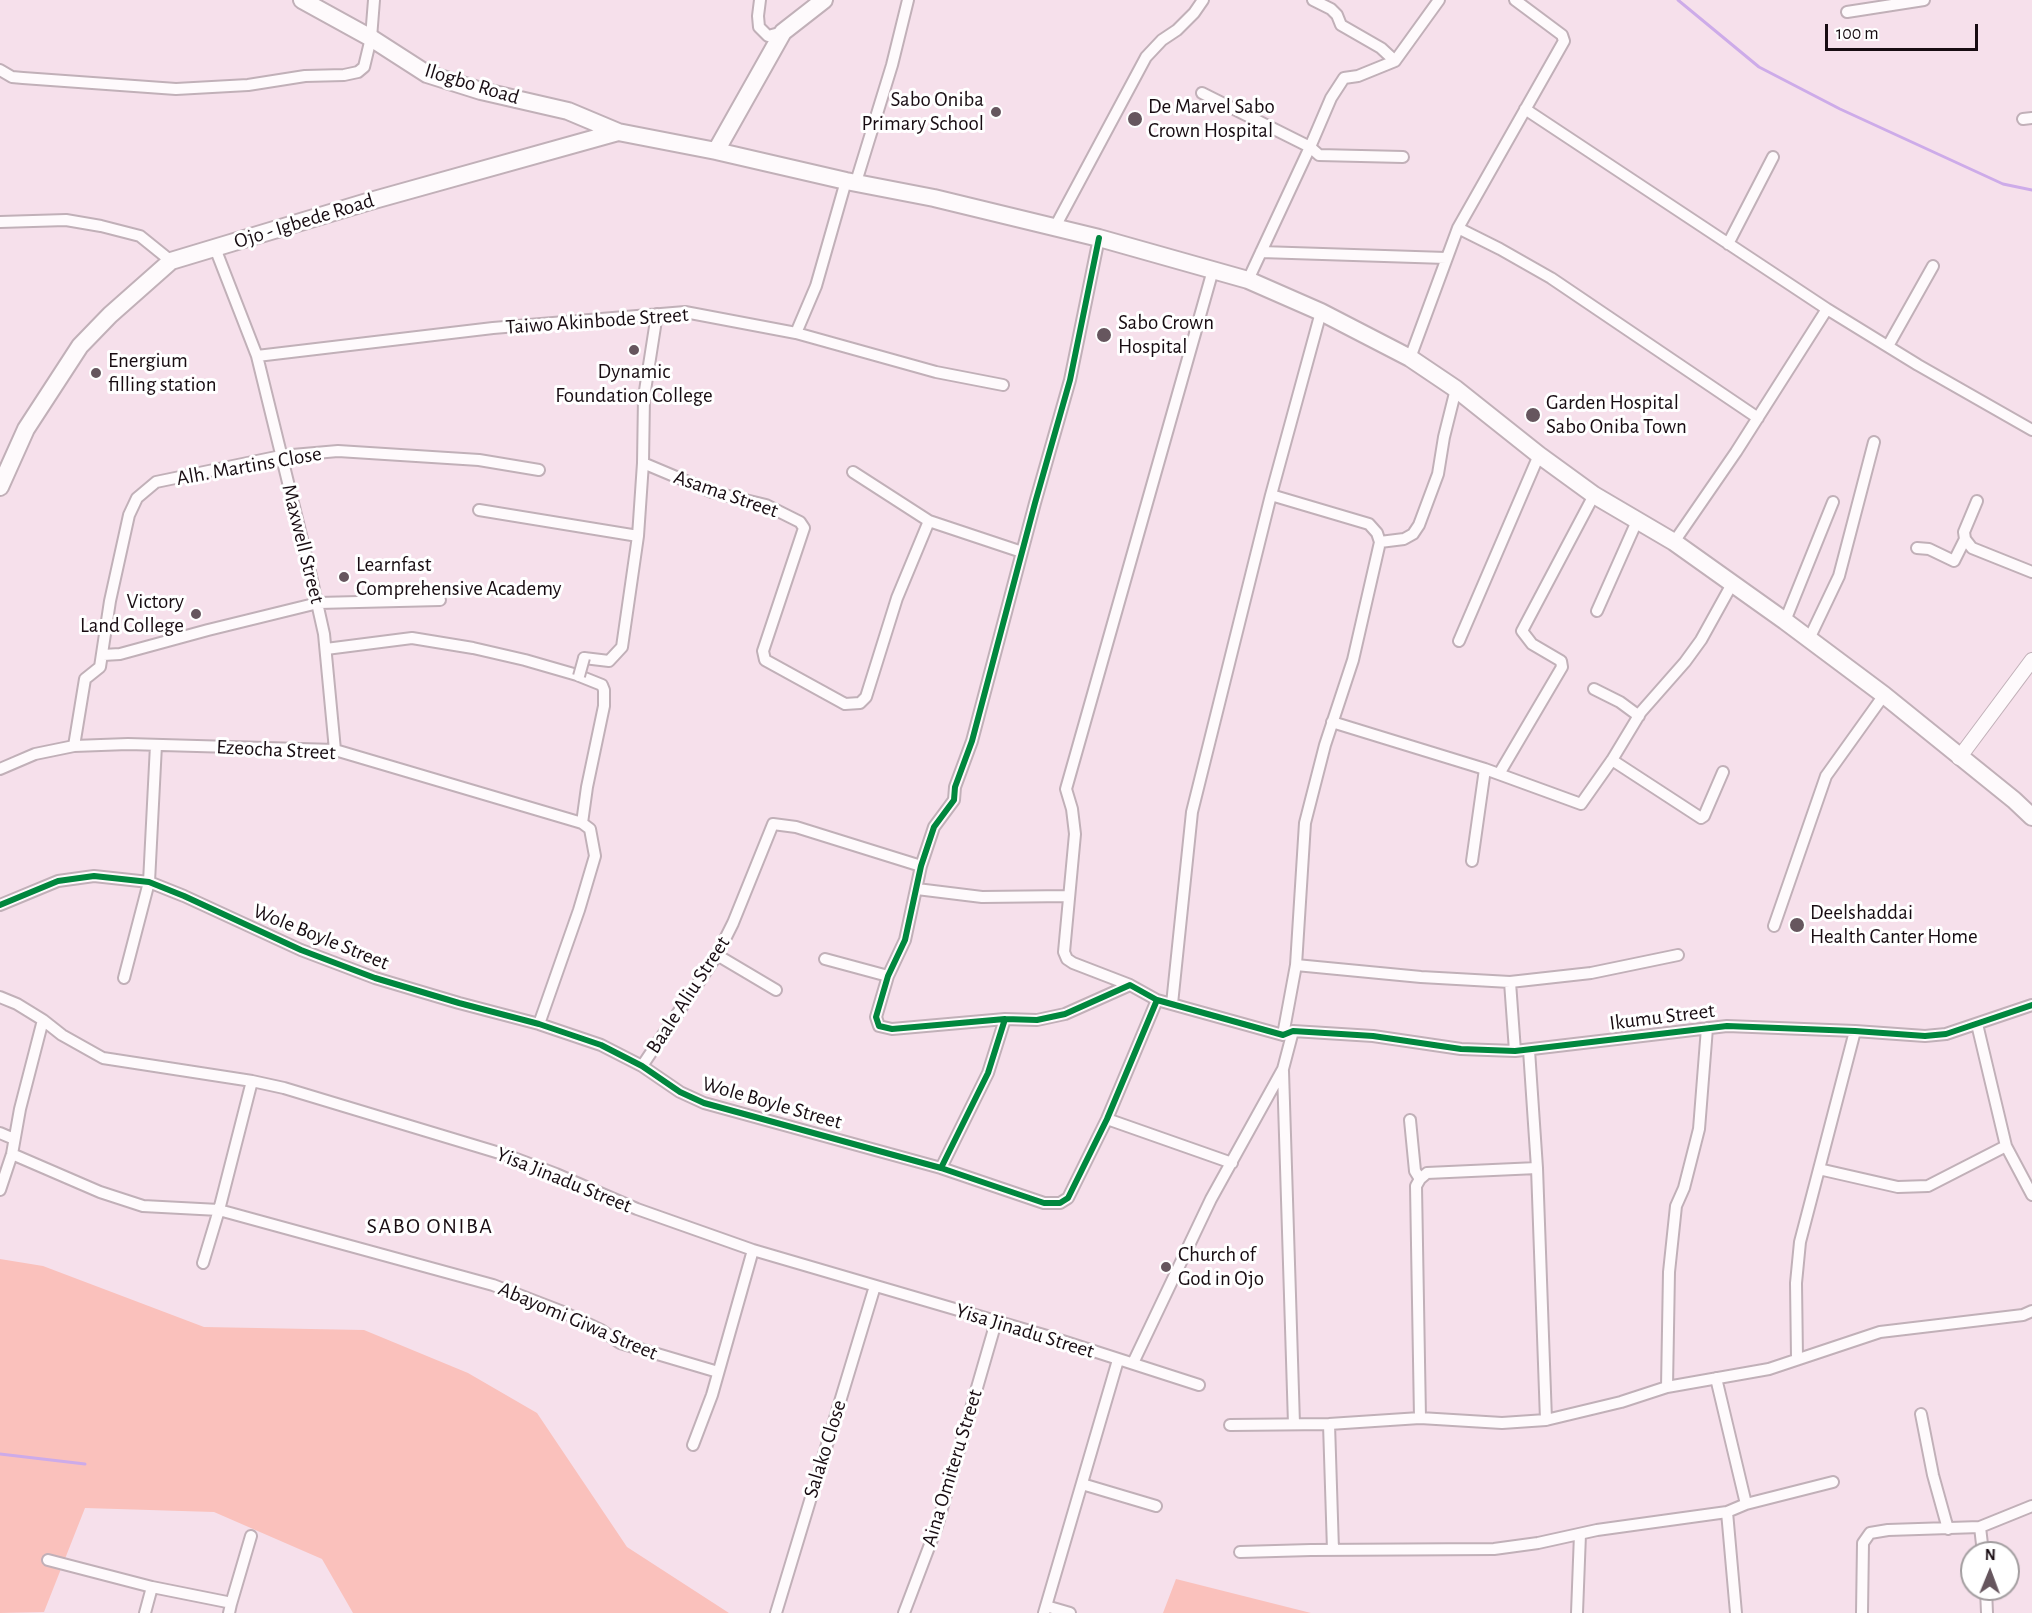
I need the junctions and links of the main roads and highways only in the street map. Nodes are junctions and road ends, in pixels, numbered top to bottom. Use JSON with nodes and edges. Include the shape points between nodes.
{"nodes":[{"id":1,"x":302,"y":0,"type":"edge"},
{"id":2,"x":824,"y":0,"type":"edge"},
{"id":3,"x":618,"y":132,"type":"junction"},
{"id":4,"x":716,"y":151,"type":"junction"},
{"id":5,"x":0,"y":487,"type":"edge"},
{"id":6,"x":2032,"y":818,"type":"edge"}],
"edges":[{"from":1,"to":3,"type":"main road","name":"Ilogbo Road","via":[[427,74],[568,111]]},
{"from":2,"to":4,"type":"main road","via":[[783,32]]},
{"from":3,"to":4,"type":"main road","name":"Ojo - Igbede Road"},
{"from":3,"to":5,"type":"main road","name":"Ojo - Igbede Road","via":[[171,261],[80,346],[26,429]]},
{"from":4,"to":6,"type":"main road","name":"Ojo - Igbede Road","via":[[1099,238],[1248,280],[1321,312],[1410,358],[1594,495],[1674,542],[1884,695]]}]}
